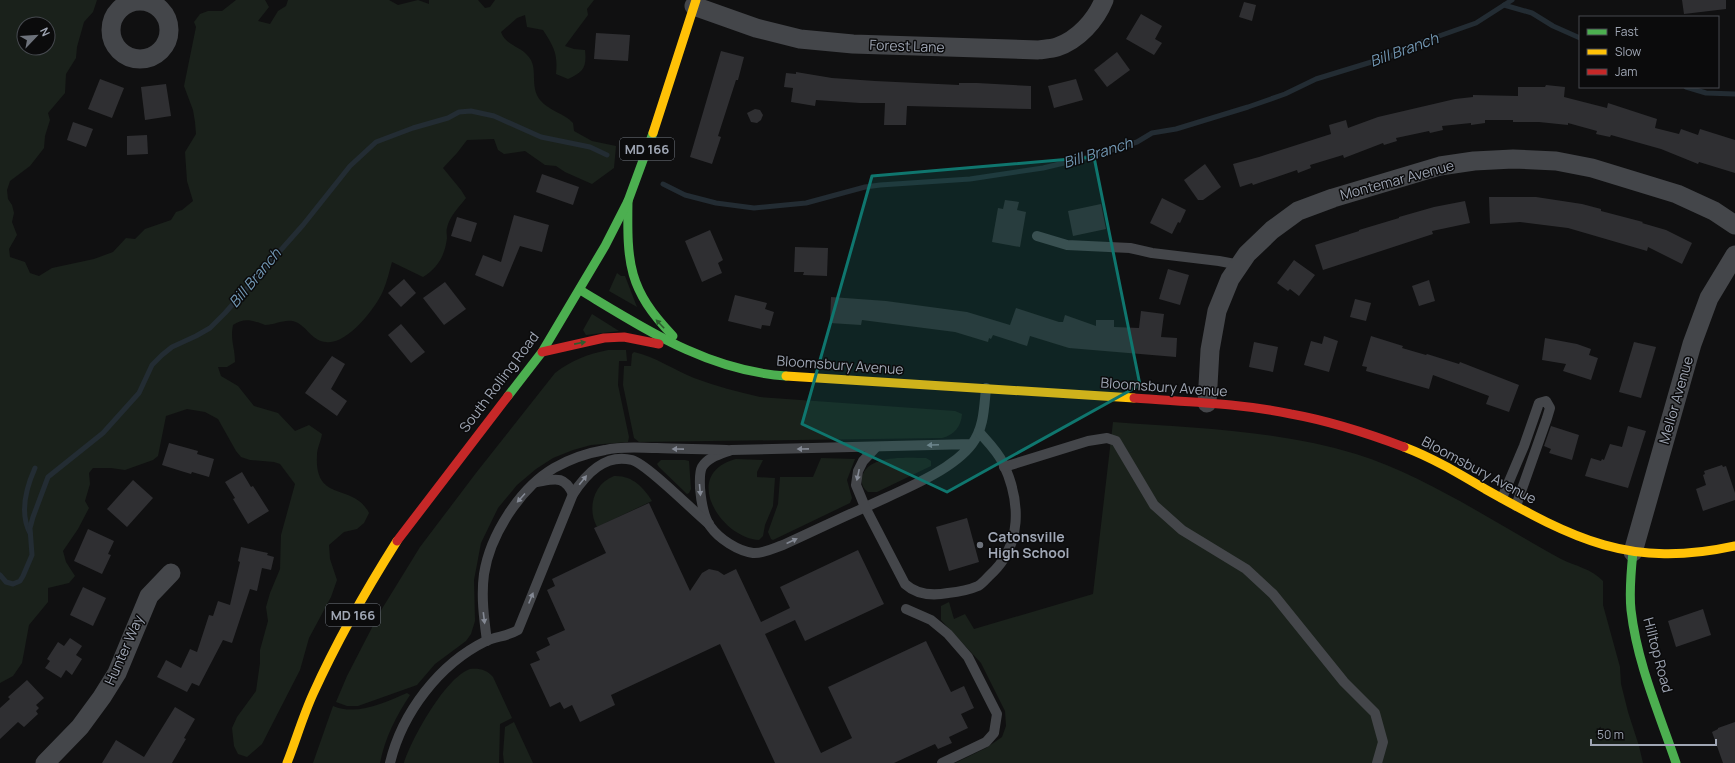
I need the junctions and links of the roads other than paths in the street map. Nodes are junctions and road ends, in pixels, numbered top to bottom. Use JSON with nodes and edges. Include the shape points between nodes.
{"nodes":[{"id":1,"x":1104,"y":0,"type":"edge"},
{"id":2,"x":695,"y":3,"type":"edge"},
{"id":3,"x":628,"y":201,"type":"junction"},
{"id":4,"x":1735,"y":225,"type":"edge"},
{"id":5,"x":1038,"y":236,"type":"dead end"},
{"id":6,"x":1735,"y":255,"type":"edge"},
{"id":7,"x":1240,"y":266,"type":"junction"},
{"id":8,"x":580,"y":290,"type":"junction"},
{"id":9,"x":688,"y":351,"type":"junction"},
{"id":10,"x":542,"y":352,"type":"junction"},
{"id":11,"x":986,"y":388,"type":"junction"},
{"id":12,"x":1206,"y":404,"type":"junction"},
{"id":13,"x":979,"y":432,"type":"junction"},
{"id":14,"x":972,"y":444,"type":"junction"},
{"id":15,"x":876,"y":447,"type":"junction"},
{"id":16,"x":731,"y":450,"type":"junction"},
{"id":17,"x":1004,"y":467,"type":"junction"},
{"id":18,"x":535,"y":482,"type":"junction"},
{"id":19,"x":573,"y":494,"type":"junction"},
{"id":20,"x":1502,"y":498,"type":"junction"},
{"id":21,"x":1516,"y":506,"type":"junction"},
{"id":22,"x":865,"y":507,"type":"junction"},
{"id":23,"x":710,"y":526,"type":"junction"},
{"id":24,"x":1735,"y":546,"type":"edge"},
{"id":25,"x":1633,"y":552,"type":"junction"},
{"id":26,"x":171,"y":573,"type":"dead end"},
{"id":27,"x":906,"y":609,"type":"dead end"},
{"id":28,"x":487,"y":641,"type":"junction"},
{"id":29,"x":45,"y":763,"type":"edge"},
{"id":30,"x":287,"y":763,"type":"edge"},
{"id":31,"x":390,"y":763,"type":"edge"},
{"id":32,"x":942,"y":763,"type":"edge"},
{"id":33,"x":1377,"y":763,"type":"edge"},
{"id":34,"x":1676,"y":763,"type":"edge"}],
"edges":[{"from":1,"to":2,"type":"street","name":"Forest Lane","via":[[1087,27],[1074,39],[1057,47],[1038,50],[853,44],[800,39],[756,28]]},
{"from":2,"to":3,"type":"main road","name":"South Rolling Road","number":"MD 166","via":[[650,143]]},
{"from":3,"to":8,"type":"main road","name":"South Rolling Road","number":"MD 166"},
{"from":9,"to":3,"type":"main road","one_way":true,"via":[[657,321],[634,283],[627,248]]},
{"from":4,"to":7,"type":"street","name":"Montemar Avenue","via":[[1714,211],[1677,194],[1592,168],[1556,161],[1474,161],[1440,166],[1298,211],[1272,230],[1247,254]]},
{"from":5,"to":7,"type":"lane","via":[[1067,245],[1130,248]]},
{"from":6,"to":25,"type":"street","name":"Mellor Avenue","via":[[1709,298],[1692,344]]},
{"from":7,"to":12,"type":"street","name":"Montemar Avenue","via":[[1230,279],[1217,311],[1210,350]]},
{"from":8,"to":9,"type":"main road","name":"Bloomsbury Avenue"},
{"from":8,"to":10,"type":"main road","name":"South Rolling Road","number":"MD 166"},
{"from":10,"to":9,"type":"main road","one_way":true,"via":[[604,338],[624,337]]},
{"from":9,"to":11,"type":"main road","name":"Bloomsbury Avenue","via":[[762,374]]},
{"from":10,"to":30,"type":"main road","name":"South Rolling Road","number":"MD 166","via":[[401,535],[369,586],[313,695]]},
{"from":11,"to":12,"type":"main road","name":"Bloomsbury Avenue"},
{"from":11,"to":13,"type":"lane"},
{"from":12,"to":20,"type":"main road","name":"Bloomsbury Avenue","via":[[1270,410],[1321,420],[1375,436],[1428,457]]},
{"from":13,"to":14,"type":"lane"},
{"from":13,"to":17,"type":"lane"},
{"from":14,"to":15,"type":"lane","one_way":true},
{"from":14,"to":22,"type":"lane","via":[[938,472]]},
{"from":15,"to":16,"type":"lane","one_way":true},
{"from":15,"to":22,"type":"lane","one_way":true,"via":[[858,471],[856,485]]},
{"from":16,"to":18,"type":"lane","one_way":true,"via":[[606,449],[577,457],[554,468]]},
{"from":16,"to":23,"type":"lane","one_way":true,"via":[[712,458],[702,467],[700,494]]},
{"from":17,"to":22,"type":"lane","via":[[1011,483],[1016,513],[1015,532],[1009,552],[996,570],[978,586],[962,591],[927,594],[913,592],[905,584]]},
{"from":17,"to":33,"type":"lane","via":[[1088,441],[1107,438],[1116,441],[1154,505],[1182,530],[1246,569],[1273,594],[1344,682],[1375,714],[1383,742]]},
{"from":18,"to":19,"type":"lane","via":[[555,479],[564,481]]},
{"from":18,"to":28,"type":"lane","one_way":true,"via":[[515,504],[499,529],[490,554],[484,574],[483,592]]},
{"from":19,"to":23,"type":"lane","one_way":true,"via":[[582,479],[594,467],[619,458],[632,460],[646,469]]},
{"from":28,"to":19,"type":"lane","one_way":true,"via":[[518,630]]},
{"from":20,"to":21,"type":"main road","name":"Bloomsbury Avenue"},
{"from":20,"to":21,"type":"lane","via":[[1539,403],[1546,401],[1550,408]]},
{"from":21,"to":25,"type":"main road","name":"Bloomsbury Avenue","via":[[1570,534],[1601,545]]},
{"from":23,"to":22,"type":"lane","one_way":true,"via":[[739,549],[754,553],[783,545]]},
{"from":24,"to":25,"type":"main road","name":"Bloomsbury Avenue","via":[[1691,554]]},
{"from":25,"to":34,"type":"main road","name":"Hilltop Road","via":[[1631,610],[1637,642]]},
{"from":26,"to":29,"type":"street","name":"Hunter Way","via":[[149,596],[117,673],[102,697],[80,727]]},
{"from":27,"to":32,"type":"lane","via":[[931,620],[953,640],[968,658],[997,714],[994,733],[986,742]]},
{"from":28,"to":31,"type":"lane","via":[[459,658],[438,677],[418,701],[401,728]]}]}
